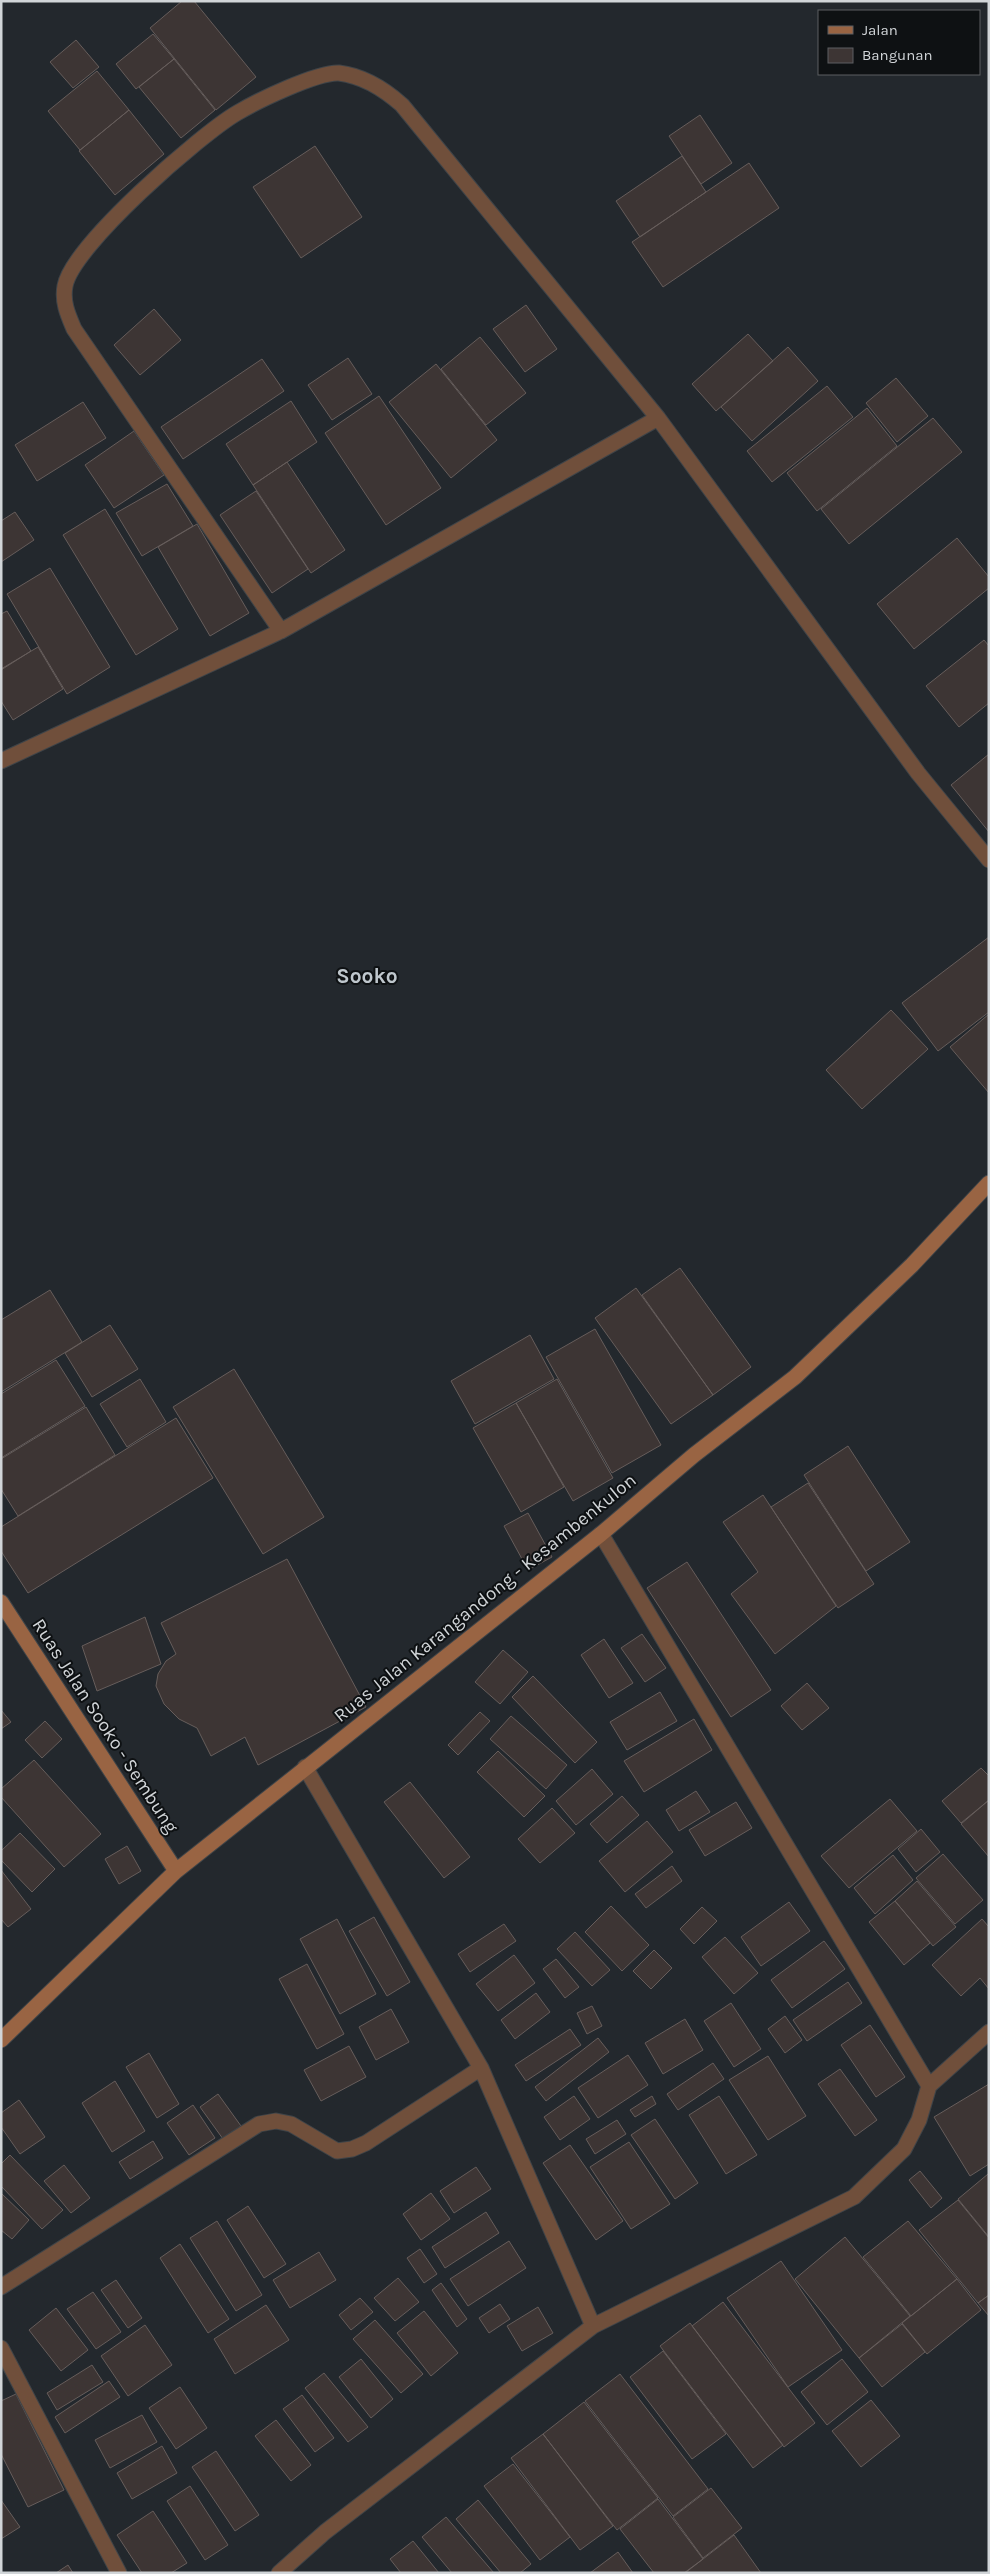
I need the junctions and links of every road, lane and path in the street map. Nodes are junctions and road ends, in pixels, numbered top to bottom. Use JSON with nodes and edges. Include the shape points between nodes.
{"nodes":[{"id":1,"x":658,"y":418,"type":"junction"},
{"id":2,"x":281,"y":631,"type":"junction"},
{"id":3,"x":1,"y":761,"type":"edge"},
{"id":4,"x":989,"y":860,"type":"edge"},
{"id":5,"x":989,"y":1183,"type":"edge"},
{"id":6,"x":601,"y":1534,"type":"junction"},
{"id":7,"x":1,"y":1602,"type":"edge"},
{"id":8,"x":305,"y":1767,"type":"junction"},
{"id":9,"x":176,"y":1871,"type":"junction"},
{"id":10,"x":989,"y":2032,"type":"edge"},
{"id":11,"x":1,"y":2040,"type":"edge"},
{"id":12,"x":481,"y":2068,"type":"junction"},
{"id":13,"x":929,"y":2086,"type":"junction"},
{"id":14,"x":1,"y":2287,"type":"edge"},
{"id":15,"x":593,"y":2326,"type":"junction"},
{"id":16,"x":1,"y":2348,"type":"edge"},
{"id":17,"x":120,"y":2573,"type":"edge"},
{"id":18,"x":279,"y":2573,"type":"edge"}],
"edges":[{"from":1,"to":2,"type":"street"},
{"from":1,"to":2,"type":"street","via":[[402,105],[384,89],[359,77],[337,73],[310,79],[237,113],[154,178],[85,250],[65,285],[65,308],[74,329]]},
{"from":1,"to":4,"type":"street","via":[[918,773]]},
{"from":2,"to":3,"type":"street"},
{"from":5,"to":6,"type":"main road","name":"Ruas Jalan Karangandong - Kesambenkulon","via":[[912,1265],[795,1377],[694,1455]]},
{"from":6,"to":8,"type":"main road","name":"Ruas Jalan Karangandong - Kesambenkulon"},
{"from":6,"to":13,"type":"street"},
{"from":7,"to":9,"type":"main road","name":"Ruas Jalan Sooko - Sembung"},
{"from":8,"to":9,"type":"main road","name":"Ruas Jalan Karangandong - Kesambenkulon"},
{"from":8,"to":12,"type":"street"},
{"from":9,"to":11,"type":"main road","name":"Ruas Jalan Karangandong - Kesambenkulon"},
{"from":10,"to":13,"type":"street"},
{"from":12,"to":14,"type":"street","via":[[352,2149],[337,2151],[291,2124],[276,2121],[259,2124]]},
{"from":12,"to":15,"type":"street"},
{"from":13,"to":15,"type":"street","via":[[919,2120],[904,2149],[854,2197]]},
{"from":15,"to":18,"type":"street","via":[[326,2532]]},
{"from":16,"to":17,"type":"street"}]}
